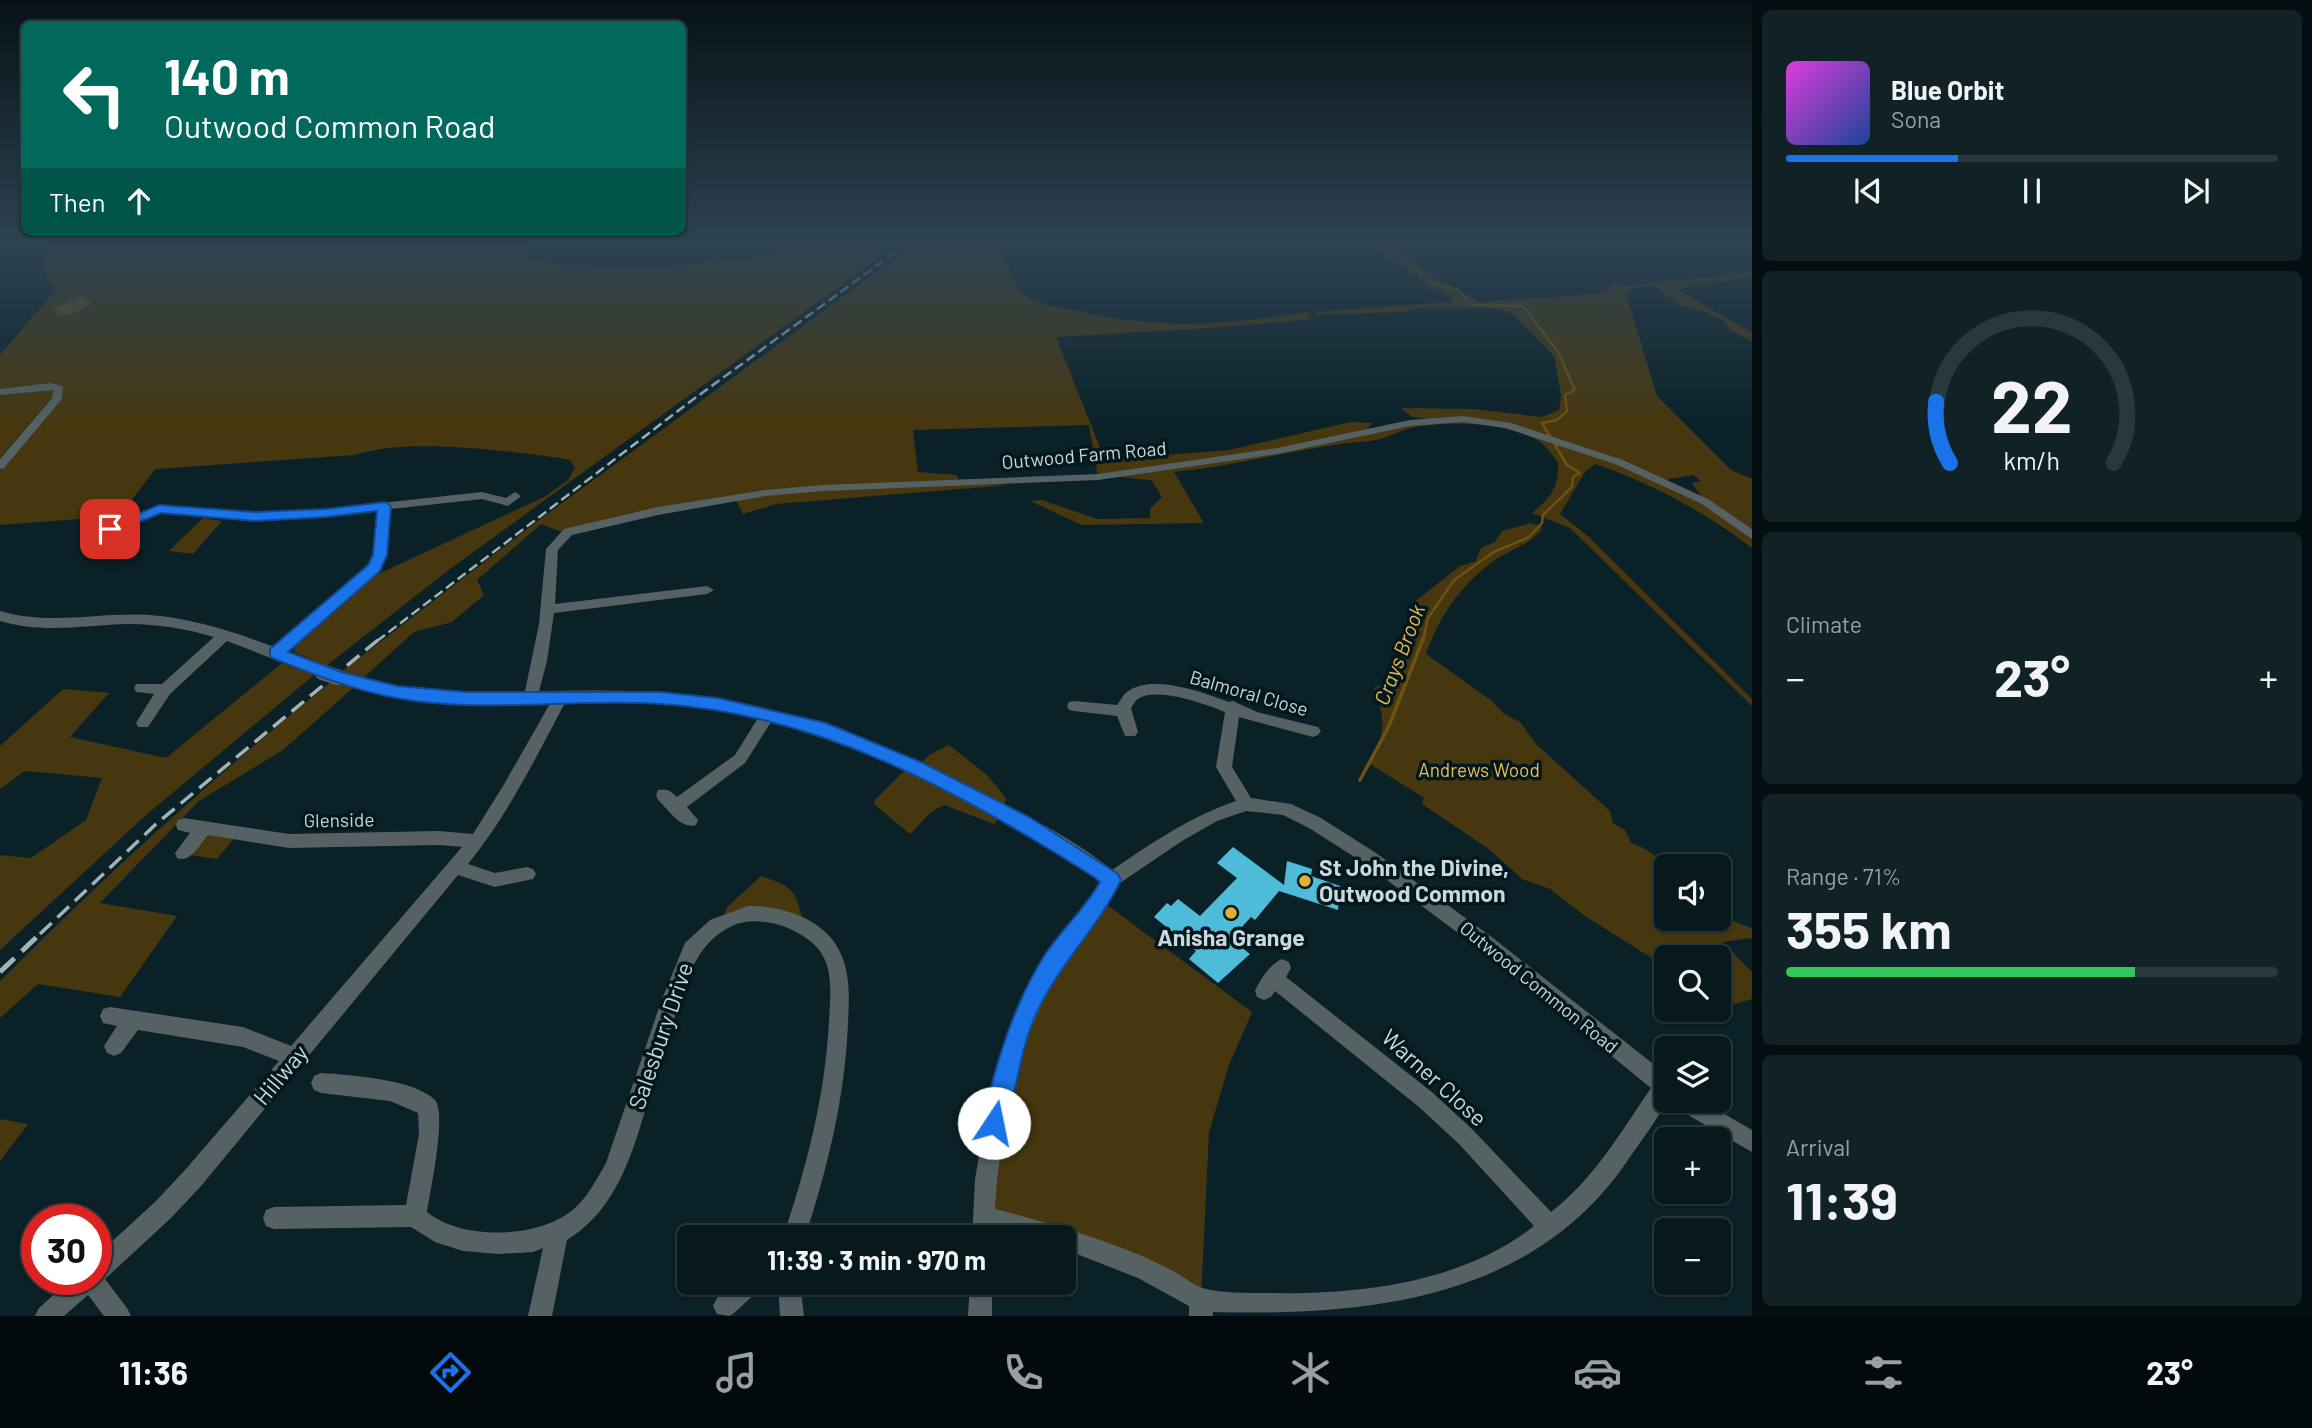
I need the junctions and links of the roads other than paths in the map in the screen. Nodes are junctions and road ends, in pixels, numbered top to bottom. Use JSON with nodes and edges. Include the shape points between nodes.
{"nodes":[{"id":1,"x":0,"y":392,"type":"edge"},
{"id":2,"x":0,"y":466,"type":"edge"},
{"id":3,"x":509,"y":503,"type":"dead end"},
{"id":4,"x":385,"y":506,"type":"junction"},
{"id":5,"x":1752,"y":535,"type":"edge"},
{"id":6,"x":100,"y":551,"type":"dead end"},
{"id":7,"x":707,"y":591,"type":"dead end"},
{"id":8,"x":550,"y":609,"type":"junction"},
{"id":9,"x":0,"y":615,"type":"edge"},
{"id":10,"x":223,"y":637,"type":"junction"},
{"id":11,"x":276,"y":653,"type":"junction"},
{"id":12,"x":141,"y":688,"type":"dead end"},
{"id":13,"x":165,"y":690,"type":"junction"},
{"id":14,"x":567,"y":697,"type":"junction"},
{"id":15,"x":530,"y":698,"type":"junction"},
{"id":16,"x":1074,"y":706,"type":"dead end"},
{"id":17,"x":1233,"y":706,"type":"junction"},
{"id":18,"x":1123,"y":711,"type":"junction"},
{"id":19,"x":768,"y":714,"type":"junction"},
{"id":20,"x":143,"y":723,"type":"dead end"},
{"id":21,"x":1313,"y":731,"type":"dead end"},
{"id":22,"x":1130,"y":732,"type":"dead end"},
{"id":23,"x":1246,"y":804,"type":"junction"},
{"id":24,"x":690,"y":820,"type":"dead end"},
{"id":25,"x":184,"y":825,"type":"dead end"},
{"id":26,"x":203,"y":829,"type":"junction"},
{"id":27,"x":477,"y":842,"type":"junction"},
{"id":28,"x":183,"y":853,"type":"dead end"},
{"id":29,"x":455,"y":867,"type":"junction"},
{"id":30,"x":527,"y":874,"type":"dead end"},
{"id":31,"x":1111,"y":880,"type":"junction"},
{"id":32,"x":1273,"y":979,"type":"dead end"},
{"id":33,"x":110,"y":1016,"type":"dead end"},
{"id":34,"x":134,"y":1020,"type":"junction"},
{"id":35,"x":114,"y":1046,"type":"dead end"},
{"id":36,"x":296,"y":1058,"type":"junction"},
{"id":37,"x":1654,"y":1077,"type":"edge"},
{"id":38,"x":321,"y":1083,"type":"dead end"},
{"id":39,"x":1654,"y":1102,"type":"edge"},
{"id":40,"x":1703,"y":1113,"type":"edge"},
{"id":41,"x":1752,"y":1142,"type":"edge"},
{"id":42,"x":415,"y":1216,"type":"junction"},
{"id":43,"x":274,"y":1218,"type":"dead end"},
{"id":44,"x":798,"y":1225,"type":"edge"},
{"id":45,"x":983,"y":1225,"type":"edge"},
{"id":46,"x":1550,"y":1227,"type":"junction"},
{"id":47,"x":557,"y":1234,"type":"junction"},
{"id":48,"x":1076,"y":1243,"type":"edge"},
{"id":49,"x":112,"y":1257,"type":"edge"},
{"id":50,"x":71,"y":1295,"type":"edge"},
{"id":51,"x":102,"y":1295,"type":"edge"},
{"id":52,"x":737,"y":1295,"type":"edge"},
{"id":53,"x":790,"y":1295,"type":"edge"},
{"id":54,"x":981,"y":1295,"type":"edge"},
{"id":55,"x":725,"y":1306,"type":"dead end"},
{"id":56,"x":1201,"y":1308,"type":"edge"},
{"id":57,"x":47,"y":1316,"type":"edge"},
{"id":58,"x":119,"y":1316,"type":"edge"},
{"id":59,"x":540,"y":1316,"type":"edge"},
{"id":60,"x":792,"y":1316,"type":"edge"},
{"id":61,"x":980,"y":1316,"type":"edge"}],
"edges":[{"from":1,"to":2,"type":"street","via":[[59,388],[57,399]]},
{"from":3,"to":4,"type":"street","via":[[482,495]]},
{"from":4,"to":6,"type":"street","via":[[255,516],[159,509],[100,529]]},
{"from":4,"to":11,"type":"street","via":[[375,568]]},
{"from":5,"to":8,"type":"street","name":"Outwood Farm Road","via":[[1704,501],[1656,477],[1558,440],[1507,425],[1433,420],[1277,451],[1105,476],[823,488],[658,511],[568,532],[557,541],[552,549]]},
{"from":7,"to":8,"type":"street"},
{"from":8,"to":15,"type":"street","name":"Outwood Farm Road"},
{"from":9,"to":10,"type":"street","via":[[42,623],[152,620]]},
{"from":10,"to":11,"type":"street"},
{"from":10,"to":13,"type":"street"},
{"from":11,"to":15,"type":"street","bridge":true,"via":[[337,677],[414,695]]},
{"from":12,"to":13,"type":"street"},
{"from":13,"to":20,"type":"street"},
{"from":14,"to":15,"type":"street"},
{"from":14,"to":19,"type":"street","via":[[660,698]]},
{"from":14,"to":27,"type":"street","name":"Hillway"},
{"from":16,"to":18,"type":"street"},
{"from":17,"to":18,"type":"street","name":"Balmoral Close","via":[[1153,689],[1129,699]]},
{"from":17,"to":21,"type":"street","name":"Balmoral Close"},
{"from":17,"to":23,"type":"street","via":[[1224,767]]},
{"from":18,"to":22,"type":"street"},
{"from":19,"to":24,"type":"street","via":[[740,759],[671,801]]},
{"from":19,"to":31,"type":"street","via":[[826,729],[916,768],[1023,822]]},
{"from":23,"to":31,"type":"street","name":"Outwood Common Road","via":[[1211,816]]},
{"from":23,"to":37,"type":"street","name":"Outwood Common Road","via":[[1285,809],[1333,833],[1487,944]]},
{"from":25,"to":26,"type":"street","name":"Glenside"},
{"from":26,"to":27,"type":"street","name":"Glenside","via":[[289,841],[459,838]]},
{"from":26,"to":28,"type":"street"},
{"from":27,"to":29,"type":"street","name":"Hillway"},
{"from":29,"to":30,"type":"street","via":[[495,880]]},
{"from":29,"to":36,"type":"street","name":"Hillway"},
{"from":31,"to":45,"type":"street","via":[[1053,961],[1027,1009],[998,1100]]},
{"from":32,"to":46,"type":"street","name":"Warner Close","via":[[1426,1100]]},
{"from":33,"to":34,"type":"street"},
{"from":34,"to":35,"type":"street"},
{"from":34,"to":36,"type":"street","via":[[250,1039]]},
{"from":36,"to":49,"type":"street","name":"Hillway","via":[[163,1210]]},
{"from":38,"to":42,"type":"street","via":[[389,1091],[428,1108],[429,1134]]},
{"from":39,"to":46,"type":"street","via":[[1607,1171],[1574,1209]]},
{"from":40,"to":41,"type":"street"},
{"from":42,"to":43,"type":"street"},
{"from":42,"to":47,"type":"street","name":"Salesbury Drive","via":[[431,1232],[480,1242]]},
{"from":44,"to":47,"type":"street","name":"Salesbury Drive","via":[[827,1133],[840,999],[832,954],[821,940],[797,923],[766,914],[722,921],[691,949],[613,1177],[589,1208]]},
{"from":46,"to":56,"type":"street","via":[[1471,1280],[1368,1309],[1287,1314]]},
{"from":47,"to":59,"type":"street"},
{"from":48,"to":56,"type":"street","via":[[1158,1275]]},
{"from":50,"to":57,"type":"street"},
{"from":51,"to":58,"type":"street"},
{"from":52,"to":55,"type":"street"},
{"from":53,"to":60,"type":"street"},
{"from":54,"to":61,"type":"street"}]}
